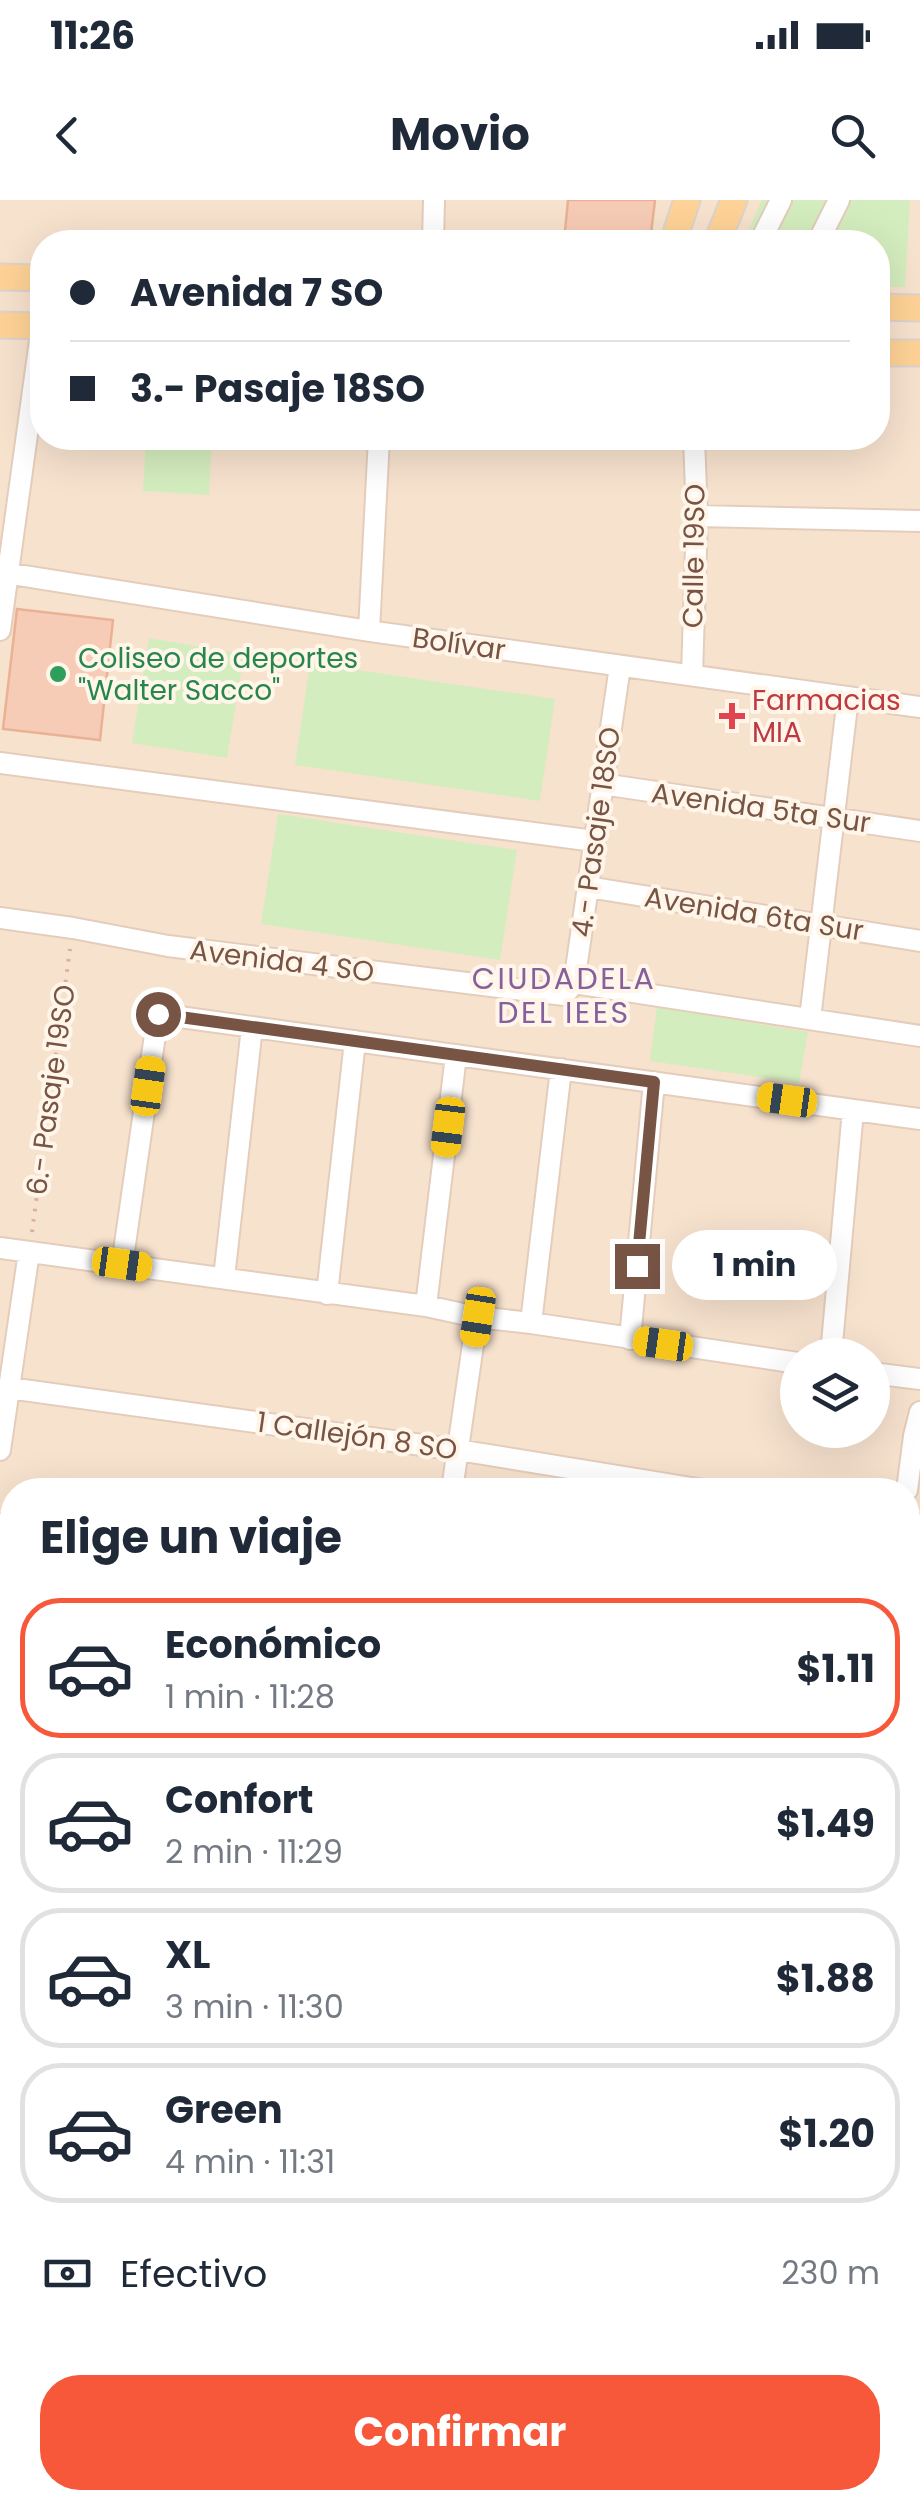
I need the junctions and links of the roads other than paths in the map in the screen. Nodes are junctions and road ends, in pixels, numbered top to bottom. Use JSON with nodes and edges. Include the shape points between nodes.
{"nodes":[{"id":1,"x":434,"y":200,"type":"edge"},
{"id":2,"x":687,"y":200,"type":"edge"},
{"id":3,"x":734,"y":200,"type":"edge"},
{"id":4,"x":781,"y":200,"type":"edge"},
{"id":5,"x":839,"y":200,"type":"edge"},
{"id":6,"x":433,"y":230,"type":"edge"},
{"id":7,"x":676,"y":230,"type":"edge"},
{"id":8,"x":722,"y":230,"type":"edge"},
{"id":9,"x":766,"y":230,"type":"edge"},
{"id":10,"x":824,"y":230,"type":"edge"},
{"id":11,"x":0,"y":277,"type":"edge"},
{"id":12,"x":30,"y":278,"type":"edge"},
{"id":13,"x":890,"y":307,"type":"edge"},
{"id":14,"x":920,"y":308,"type":"edge"},
{"id":15,"x":0,"y":324,"type":"edge"},
{"id":16,"x":30,"y":325,"type":"edge"},
{"id":17,"x":890,"y":353,"type":"edge"},
{"id":18,"x":920,"y":353,"type":"edge"},
{"id":19,"x":30,"y":404,"type":"edge"},
{"id":20,"x":378,"y":450,"type":"edge"},
{"id":21,"x":694,"y":450,"type":"edge"},
{"id":22,"x":696,"y":516,"type":"junction"},
{"id":23,"x":920,"y":522,"type":"edge"},
{"id":24,"x":4,"y":572,"type":"edge"},
{"id":25,"x":0,"y":630,"type":"edge"},
{"id":26,"x":369,"y":631,"type":"junction"},
{"id":27,"x":620,"y":666,"type":"junction"},
{"id":28,"x":692,"y":676,"type":"junction"},
{"id":29,"x":848,"y":697,"type":"junction"},
{"id":30,"x":920,"y":708,"type":"edge"},
{"id":31,"x":0,"y":763,"type":"edge"},
{"id":32,"x":602,"y":784,"type":"junction"},
{"id":33,"x":834,"y":820,"type":"junction"},
{"id":34,"x":920,"y":831,"type":"edge"},
{"id":35,"x":594,"y":841,"type":"junction"},
{"id":36,"x":588,"y":887,"type":"junction"},
{"id":37,"x":0,"y":918,"type":"edge"},
{"id":38,"x":821,"y":925,"type":"junction"},
{"id":39,"x":920,"y":941,"type":"edge"},
{"id":40,"x":569,"y":989,"type":"junction"},
{"id":41,"x":810,"y":1019,"type":"junction"},
{"id":42,"x":252,"y":1027,"type":"junction"},
{"id":43,"x":920,"y":1036,"type":"edge"},
{"id":44,"x":355,"y":1041,"type":"junction"},
{"id":45,"x":456,"y":1055,"type":"junction"},
{"id":46,"x":562,"y":1069,"type":"junction"},
{"id":47,"x":654,"y":1082,"type":"junction"},
{"id":48,"x":853,"y":1110,"type":"junction"},
{"id":49,"x":920,"y":1119,"type":"edge"},
{"id":50,"x":0,"y":1248,"type":"edge"},
{"id":51,"x":29,"y":1252,"type":"junction"},
{"id":52,"x":122,"y":1264,"type":"junction"},
{"id":53,"x":224,"y":1278,"type":"junction"},
{"id":54,"x":327,"y":1294,"type":"junction"},
{"id":55,"x":426,"y":1306,"type":"junction"},
{"id":56,"x":478,"y":1317,"type":"junction"},
{"id":57,"x":531,"y":1323,"type":"junction"},
{"id":58,"x":833,"y":1338,"type":"edge"},
{"id":59,"x":630,"y":1339,"type":"junction"},
{"id":60,"x":780,"y":1360,"type":"edge"},
{"id":61,"x":890,"y":1376,"type":"edge"},
{"id":62,"x":920,"y":1380,"type":"edge"},
{"id":63,"x":9,"y":1388,"type":"junction"},
{"id":64,"x":920,"y":1412,"type":"edge"},
{"id":65,"x":0,"y":1450,"type":"edge"},
{"id":66,"x":458,"y":1450,"type":"junction"},
{"id":67,"x":454,"y":1478,"type":"edge"},
{"id":68,"x":630,"y":1478,"type":"edge"},
{"id":69,"x":908,"y":1478,"type":"edge"}],
"edges":[{"from":1,"to":6,"type":"street"},
{"from":2,"to":7,"type":"main road"},
{"from":3,"to":8,"type":"main road"},
{"from":4,"to":9,"type":"street"},
{"from":5,"to":10,"type":"street"},
{"from":11,"to":12,"type":"main road"},
{"from":13,"to":14,"type":"main road"},
{"from":15,"to":16,"type":"main road"},
{"from":17,"to":18,"type":"main road"},
{"from":19,"to":24,"type":"street"},
{"from":20,"to":26,"type":"street"},
{"from":21,"to":22,"type":"street","name":"Calle 19SO"},
{"from":22,"to":23,"type":"street"},
{"from":22,"to":28,"type":"street","name":"Calle 19SO"},
{"from":24,"to":25,"type":"street"},
{"from":24,"to":26,"type":"street","name":"Bolívar"},
{"from":26,"to":27,"type":"street","name":"Bolívar"},
{"from":27,"to":28,"type":"street","name":"Bolívar"},
{"from":27,"to":32,"type":"street","name":"4.- Pasaje 18SO"},
{"from":28,"to":29,"type":"street","name":"Bolívar"},
{"from":29,"to":30,"type":"street","name":"Bolívar"},
{"from":29,"to":33,"type":"street"},
{"from":31,"to":35,"type":"street"},
{"from":32,"to":33,"type":"street","name":"Avenida 5ta Sur"},
{"from":32,"to":35,"type":"street","name":"4.- Pasaje 18SO"},
{"from":33,"to":34,"type":"street","name":"Avenida 5ta Sur"},
{"from":33,"to":38,"type":"street"},
{"from":35,"to":36,"type":"street","name":"4.- Pasaje 18SO"},
{"from":36,"to":38,"type":"street","name":"Avenida 6ta Sur"},
{"from":36,"to":40,"type":"street","name":"4.- Pasaje 18SO"},
{"from":37,"to":40,"type":"street","name":"Avenida 4 SO","via":[[168,946]]},
{"from":38,"to":39,"type":"street","name":"Avenida 6ta Sur"},
{"from":38,"to":41,"type":"street"},
{"from":40,"to":41,"type":"street","name":"Avenida 4 SO"},
{"from":41,"to":43,"type":"street","name":"Avenida 4 SO"},
{"from":42,"to":44,"type":"street"},
{"from":42,"to":52,"type":"street","via":[[158,1014]]},
{"from":42,"to":53,"type":"street"},
{"from":44,"to":45,"type":"street"},
{"from":44,"to":54,"type":"street"},
{"from":45,"to":46,"type":"street"},
{"from":45,"to":55,"type":"street"},
{"from":46,"to":47,"type":"street"},
{"from":46,"to":57,"type":"street"},
{"from":47,"to":48,"type":"street"},
{"from":47,"to":59,"type":"street"},
{"from":48,"to":49,"type":"street"},
{"from":48,"to":58,"type":"street"},
{"from":50,"to":51,"type":"street"},
{"from":51,"to":52,"type":"street"},
{"from":51,"to":63,"type":"street"},
{"from":52,"to":53,"type":"street"},
{"from":53,"to":54,"type":"street"},
{"from":54,"to":55,"type":"street"},
{"from":55,"to":56,"type":"street"},
{"from":56,"to":57,"type":"street"},
{"from":56,"to":66,"type":"street"},
{"from":57,"to":59,"type":"street"},
{"from":59,"to":60,"type":"street"},
{"from":61,"to":62,"type":"street"},
{"from":63,"to":65,"type":"street"},
{"from":63,"to":66,"type":"street","name":"1 Callejón 8 SO"},
{"from":64,"to":69,"type":"street"},
{"from":66,"to":67,"type":"street"},
{"from":66,"to":68,"type":"street","name":"1 Callejón 8 SO"}]}
